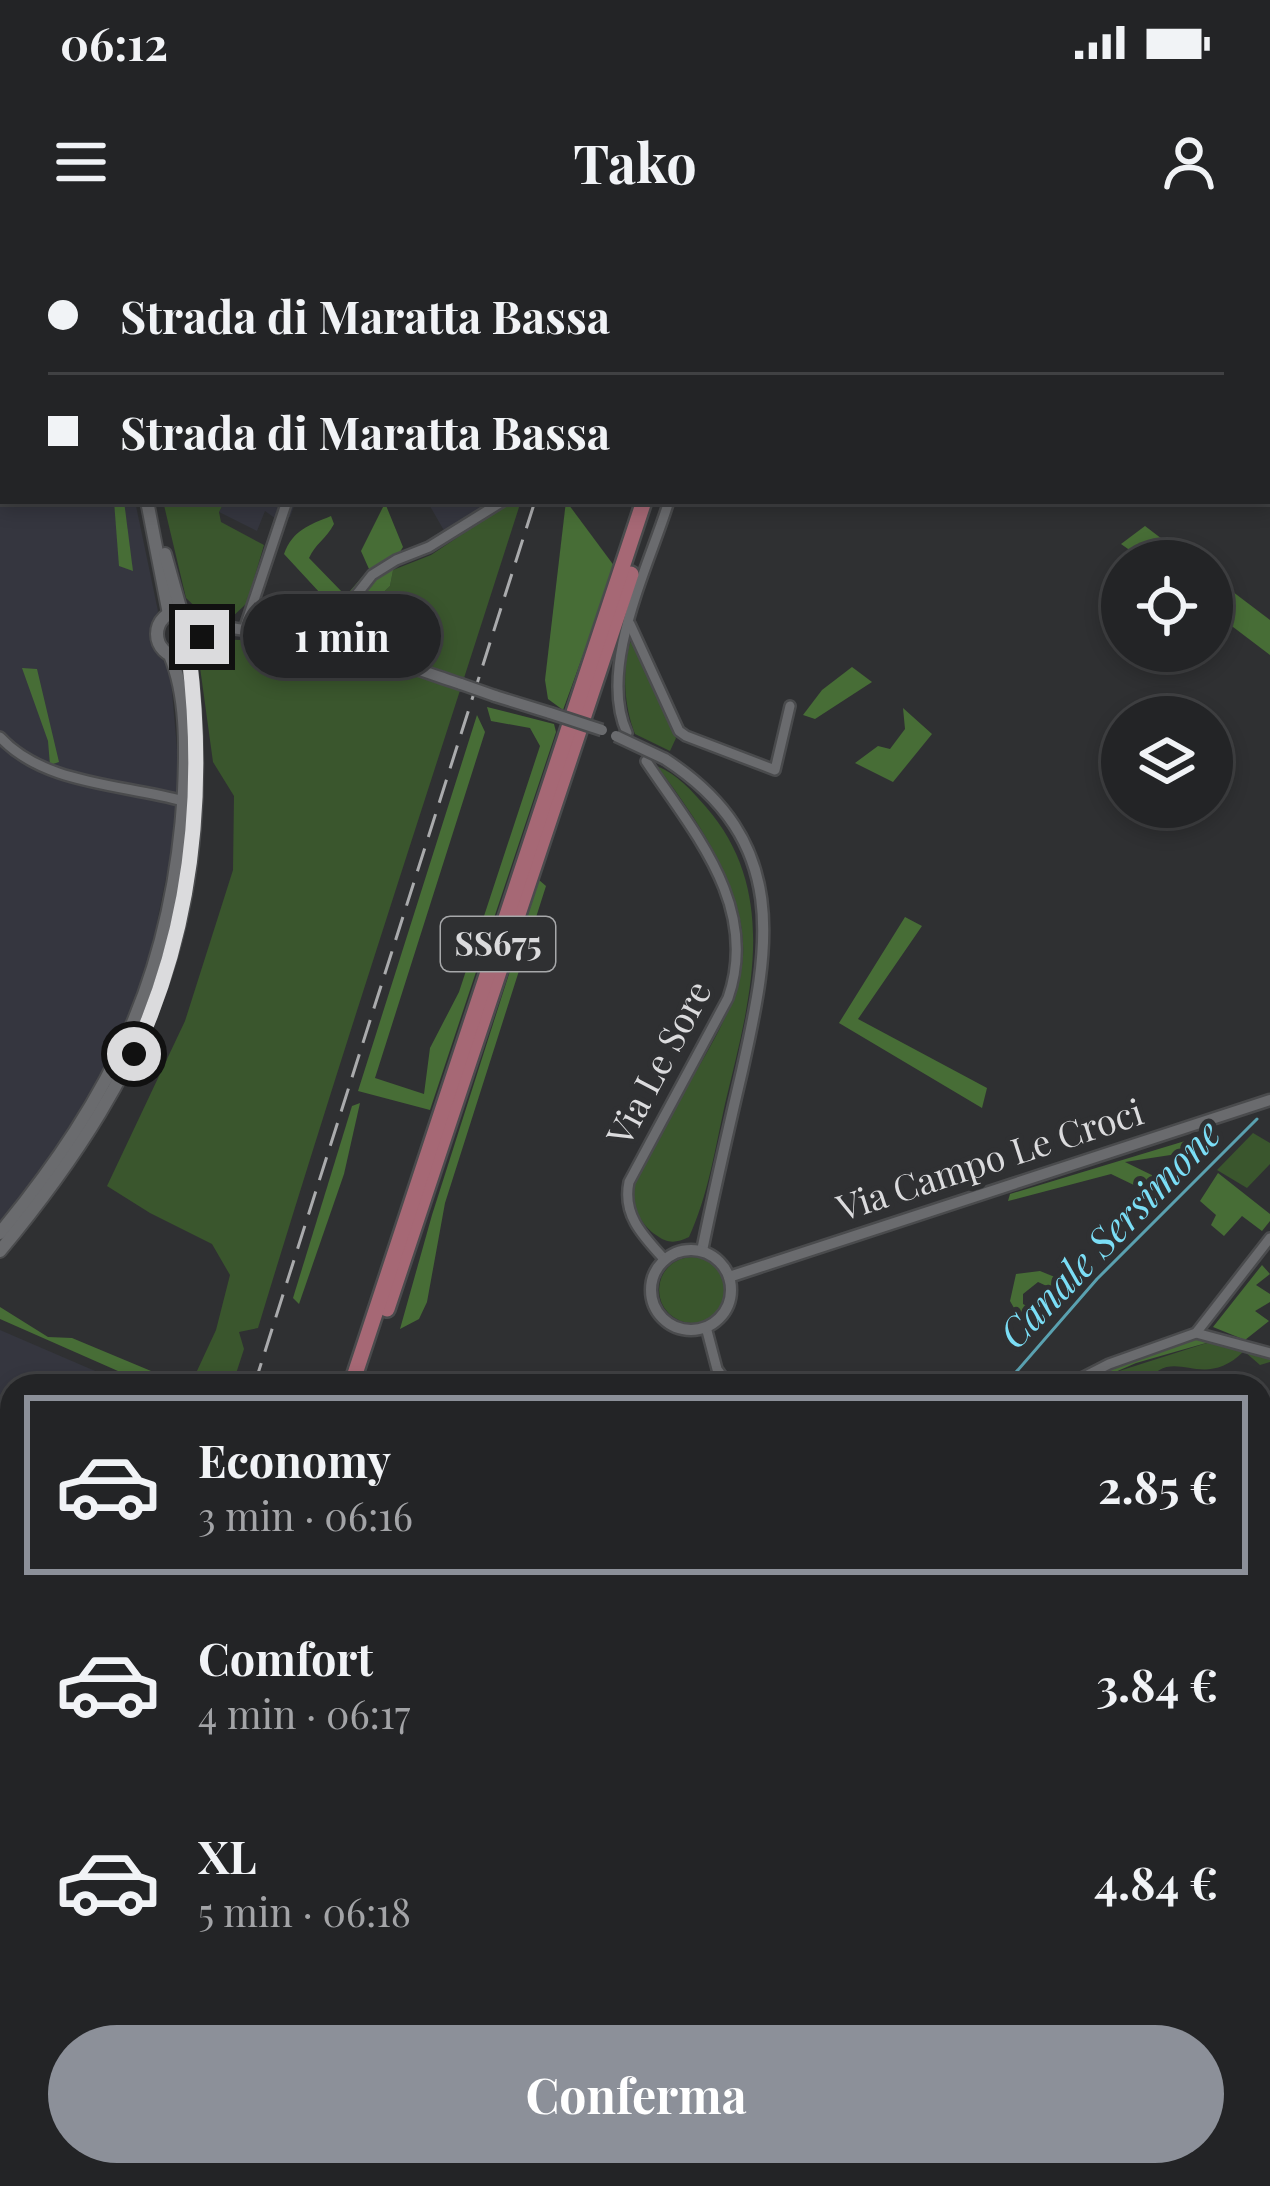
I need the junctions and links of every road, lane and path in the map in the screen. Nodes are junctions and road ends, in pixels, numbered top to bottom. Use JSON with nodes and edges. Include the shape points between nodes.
{"nodes":[{"id":1,"x":150,"y":504,"type":"edge"},
{"id":2,"x":286,"y":504,"type":"edge"},
{"id":3,"x":498,"y":504,"type":"edge"},
{"id":4,"x":643,"y":504,"type":"edge"},
{"id":5,"x":653,"y":504,"type":"edge"},
{"id":6,"x":669,"y":504,"type":"edge"},
{"id":7,"x":175,"y":612,"type":"junction"},
{"id":8,"x":198,"y":619,"type":"junction"},
{"id":9,"x":630,"y":624,"type":"junction"},
{"id":10,"x":245,"y":627,"type":"junction"},
{"id":11,"x":219,"y":628,"type":"junction"},
{"id":12,"x":321,"y":640,"type":"junction"},
{"id":13,"x":201,"y":643,"type":"junction"},
{"id":14,"x":170,"y":655,"type":"junction"},
{"id":15,"x":189,"y":655,"type":"junction"},
{"id":16,"x":790,"y":706,"type":"dead end"},
{"id":17,"x":621,"y":734,"type":"junction"},
{"id":18,"x":0,"y":737,"type":"edge"},
{"id":19,"x":646,"y":761,"type":"dead end"},
{"id":20,"x":183,"y":801,"type":"junction"},
{"id":21,"x":1270,"y":1100,"type":"edge"},
{"id":22,"x":0,"y":1233,"type":"edge"},
{"id":23,"x":1270,"y":1238,"type":"edge"},
{"id":24,"x":0,"y":1251,"type":"edge"},
{"id":25,"x":702,"y":1251,"type":"junction"},
{"id":26,"x":664,"y":1260,"type":"junction"},
{"id":27,"x":729,"y":1277,"type":"junction"},
{"id":28,"x":706,"y":1327,"type":"junction"},
{"id":29,"x":1196,"y":1333,"type":"junction"},
{"id":30,"x":1270,"y":1353,"type":"edge"},
{"id":31,"x":355,"y":1374,"type":"edge"},
{"id":32,"x":366,"y":1374,"type":"edge"},
{"id":33,"x":721,"y":1374,"type":"edge"},
{"id":34,"x":1089,"y":1374,"type":"edge"}],
"edges":[{"from":1,"to":7,"type":"main road"},
{"from":2,"to":10,"type":"street"},
{"from":3,"to":12,"type":"street","via":[[372,575]]},
{"from":4,"to":31,"type":"highway","number":"SS675"},
{"from":5,"to":32,"type":"highway","number":"SS675"},
{"from":6,"to":9,"type":"street"},
{"from":7,"to":8,"type":"main road"},
{"from":7,"to":14,"type":"main road","via":[[157,631]]},
{"from":8,"to":11,"type":"street"},
{"from":8,"to":13,"type":"main road"},
{"from":9,"to":16,"type":"street","via":[[679,731],[694,740],[775,770]]},
{"from":9,"to":17,"type":"street","via":[[616,681]]},
{"from":10,"to":11,"type":"street"},
{"from":10,"to":12,"type":"street"},
{"from":11,"to":13,"type":"street"},
{"from":12,"to":17,"type":"street","bridge":true},
{"from":13,"to":15,"type":"main road"},
{"from":14,"to":15,"type":"main road"},
{"from":14,"to":20,"type":"main road","via":[[182,707]]},
{"from":15,"to":24,"type":"main road","via":[[196,800],[172,962],[109,1102]]},
{"from":17,"to":25,"type":"street","bridge":true,"via":[[706,792],[740,836],[766,925],[765,966]]},
{"from":18,"to":20,"type":"street","via":[[46,770]]},
{"from":19,"to":26,"type":"street","name":"Via Le Sore","via":[[721,878],[739,939],[728,998],[629,1182],[634,1224]]},
{"from":20,"to":22,"type":"main road","via":[[171,904],[135,1023],[88,1114]]},
{"from":21,"to":27,"type":"street","name":"Via Campo Le Croci"},
{"from":23,"to":29,"type":"street"},
{"from":25,"to":26,"type":"street"},
{"from":25,"to":27,"type":"street"},
{"from":26,"to":28,"type":"street","via":[[652,1284],[657,1311],[678,1328]]},
{"from":27,"to":28,"type":"street","via":[[728,1307]]},
{"from":28,"to":33,"type":"street"},
{"from":29,"to":30,"type":"street"},
{"from":29,"to":34,"type":"street"}]}
